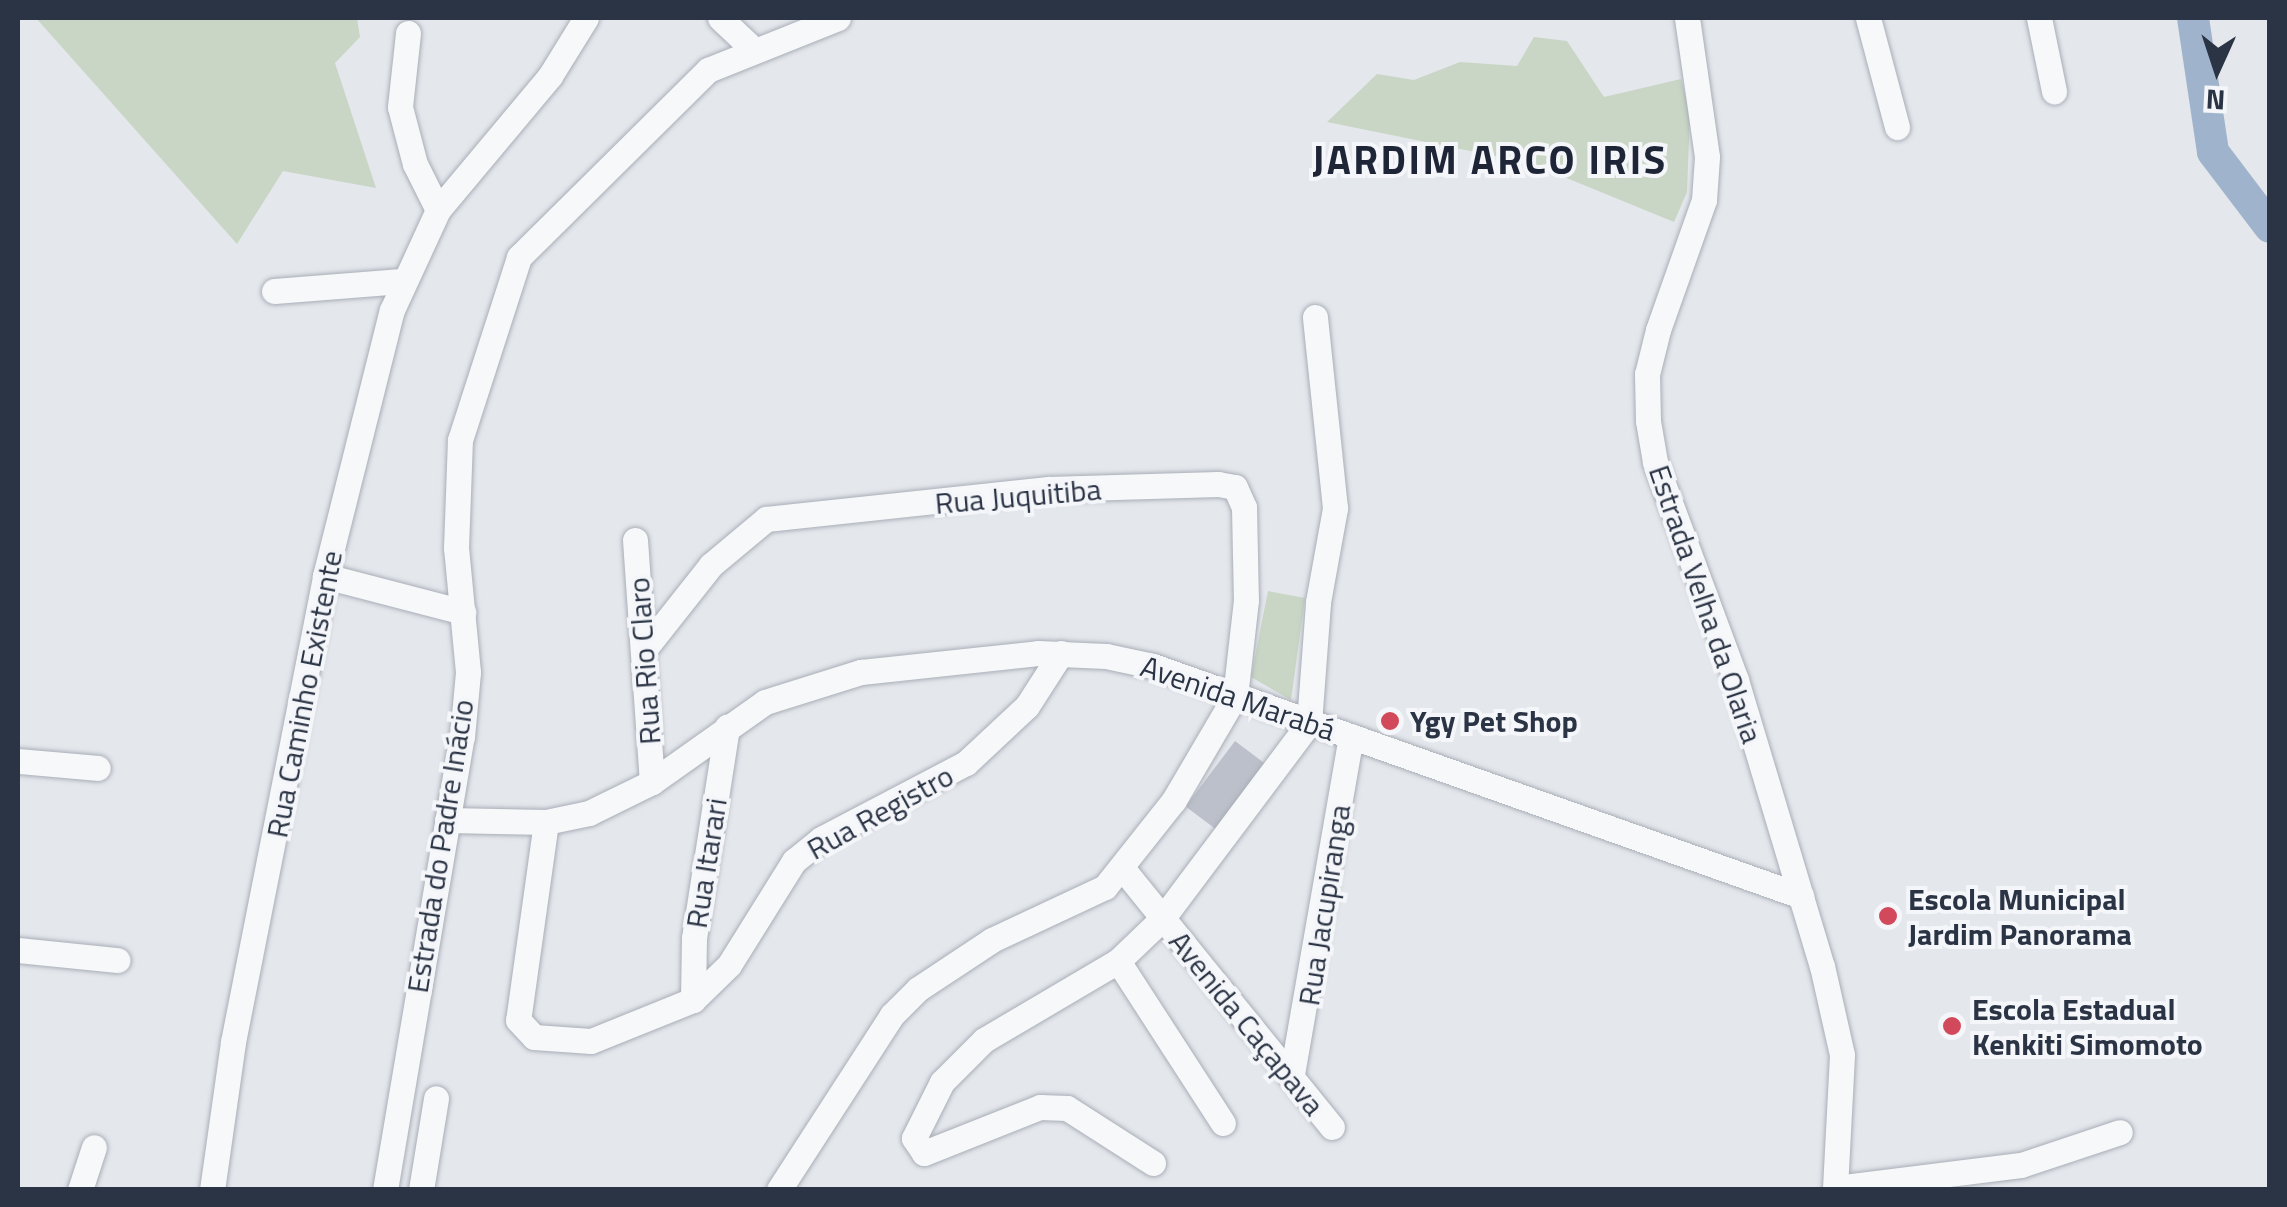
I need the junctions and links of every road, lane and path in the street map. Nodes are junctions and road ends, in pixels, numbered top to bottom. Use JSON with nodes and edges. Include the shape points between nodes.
{"nodes":[{"id":1,"x":586,"y":18,"type":"edge"},
{"id":2,"x":720,"y":18,"type":"edge"},
{"id":3,"x":838,"y":18,"type":"edge"},
{"id":4,"x":1687,"y":18,"type":"edge"},
{"id":5,"x":1868,"y":18,"type":"edge"},
{"id":6,"x":2039,"y":18,"type":"edge"},
{"id":7,"x":408,"y":34,"type":"dead end"},
{"id":8,"x":753,"y":49,"type":"junction"},
{"id":9,"x":2054,"y":91,"type":"dead end"},
{"id":10,"x":1897,"y":127,"type":"dead end"},
{"id":11,"x":438,"y":210,"type":"junction"},
{"id":12,"x":402,"y":281,"type":"junction"},
{"id":13,"x":274,"y":291,"type":"dead end"},
{"id":14,"x":1315,"y":317,"type":"dead end"},
{"id":15,"x":634,"y":540,"type":"dead end"},
{"id":16,"x":325,"y":576,"type":"junction"},
{"id":17,"x":464,"y":612,"type":"junction"},
{"id":18,"x":647,"y":646,"type":"junction"},
{"id":19,"x":1061,"y":654,"type":"junction"},
{"id":20,"x":1235,"y":696,"type":"junction"},
{"id":21,"x":1309,"y":722,"type":"junction"},
{"id":22,"x":727,"y":727,"type":"junction"},
{"id":23,"x":1351,"y":736,"type":"junction"},
{"id":24,"x":18,"y":761,"type":"edge"},
{"id":25,"x":98,"y":768,"type":"dead end"},
{"id":26,"x":652,"y":782,"type":"junction"},
{"id":27,"x":447,"y":820,"type":"junction"},
{"id":28,"x":546,"y":822,"type":"junction"},
{"id":29,"x":1124,"y":869,"type":"junction"},
{"id":30,"x":1801,"y":896,"type":"junction"},
{"id":31,"x":1162,"y":919,"type":"junction"},
{"id":32,"x":18,"y":950,"type":"edge"},
{"id":33,"x":117,"y":960,"type":"dead end"},
{"id":34,"x":1118,"y":961,"type":"junction"},
{"id":35,"x":693,"y":1000,"type":"junction"},
{"id":36,"x":1292,"y":1074,"type":"junction"},
{"id":37,"x":436,"y":1098,"type":"dead end"},
{"id":38,"x":1223,"y":1123,"type":"dead end"},
{"id":39,"x":1332,"y":1128,"type":"dead end"},
{"id":40,"x":2120,"y":1132,"type":"dead end"},
{"id":41,"x":94,"y":1147,"type":"dead end"},
{"id":42,"x":1153,"y":1163,"type":"dead end"},
{"id":43,"x":389,"y":1189,"type":"edge"},
{"id":44,"x":1836,"y":1189,"type":"edge"},
{"id":45,"x":80,"y":1190,"type":"edge"},
{"id":46,"x":212,"y":1190,"type":"edge"},
{"id":47,"x":422,"y":1190,"type":"edge"},
{"id":48,"x":778,"y":1190,"type":"edge"}],
"edges":[{"from":1,"to":11,"type":"street","name":"Rua Caminho Existente","via":[[550,76]]},
{"from":2,"to":8,"type":"street"},
{"from":3,"to":8,"type":"street","name":"Estrada do Padre Inácio"},
{"from":4,"to":30,"type":"street","name":"Estrada Velha da Olaria","via":[[1707,157],[1704,200],[1658,330],[1647,374],[1648,421],[1655,462],[1736,680]]},
{"from":5,"to":10,"type":"street"},
{"from":6,"to":9,"type":"street"},
{"from":7,"to":11,"type":"street","via":[[400,106],[415,164]]},
{"from":8,"to":17,"type":"street","name":"Estrada do Padre Inácio","via":[[708,70],[681,92],[519,257],[460,440],[455,498]]},
{"from":11,"to":12,"type":"street","name":"Rua Caminho Existente"},
{"from":12,"to":13,"type":"street"},
{"from":12,"to":16,"type":"street","name":"Rua Caminho Existente"},
{"from":14,"to":21,"type":"street","via":[[1335,508],[1318,602]]},
{"from":15,"to":18,"type":"street","name":"Rua Rio Claro"},
{"from":16,"to":17,"type":"street"},
{"from":16,"to":46,"type":"street","name":"Rua Caminho Existente","via":[[234,1042]]},
{"from":17,"to":27,"type":"street","name":"Estrada do Padre Inácio","via":[[468,672]]},
{"from":18,"to":20,"type":"street","name":"Rua Juquitiba","via":[[711,565],[766,519],[1048,489],[1218,484],[1234,487],[1241,497],[1248,535]]},
{"from":18,"to":26,"type":"street","name":"Rua Rio Claro"},
{"from":19,"to":20,"type":"street","name":"Avenida Marabá","via":[[1153,666]]},
{"from":19,"to":22,"type":"street","name":"Avenida Marabá","via":[[861,672],[778,697]]},
{"from":19,"to":35,"type":"street","name":"Rua Registro","via":[[1027,706],[977,755],[821,839],[794,861],[729,966]]},
{"from":20,"to":21,"type":"street","name":"Avenida Marabá"},
{"from":20,"to":29,"type":"street","via":[[1207,750]]},
{"from":21,"to":23,"type":"street","name":"Avenida Marabá"},
{"from":21,"to":31,"type":"street"},
{"from":22,"to":26,"type":"street","name":"Avenida Marabá"},
{"from":22,"to":35,"type":"street","name":"Rua Itarari","via":[[694,938]]},
{"from":23,"to":30,"type":"street","name":"Avenida Marabá"},
{"from":23,"to":36,"type":"street","name":"Rua Jacupiranga"},
{"from":24,"to":25,"type":"street"},
{"from":26,"to":28,"type":"street","name":"Avenida Marabá","via":[[590,814]]},
{"from":27,"to":28,"type":"street","name":"Avenida Marabá"},
{"from":27,"to":43,"type":"street","name":"Estrada do Padre Inácio"},
{"from":28,"to":35,"type":"street","name":"Rua Registro","via":[[518,1020],[534,1036],[591,1041]]},
{"from":29,"to":31,"type":"street","name":"Avenida Caçapava"},
{"from":29,"to":48,"type":"street","via":[[1104,886],[992,940],[918,989],[892,1015]]},
{"from":30,"to":44,"type":"street","name":"Estrada Velha da Olaria","via":[[1842,1055]]},
{"from":31,"to":34,"type":"street"},
{"from":31,"to":36,"type":"street","name":"Avenida Caçapava"},
{"from":32,"to":33,"type":"street"},
{"from":34,"to":38,"type":"street"},
{"from":34,"to":42,"type":"street","via":[[984,1040],[942,1082],[914,1138],[924,1154],[1054,1107],[1094,1120]]},
{"from":36,"to":39,"type":"street","name":"Avenida Caçapava"},
{"from":37,"to":47,"type":"street"},
{"from":40,"to":44,"type":"street","via":[[2021,1165]]},
{"from":41,"to":45,"type":"street"}]}
